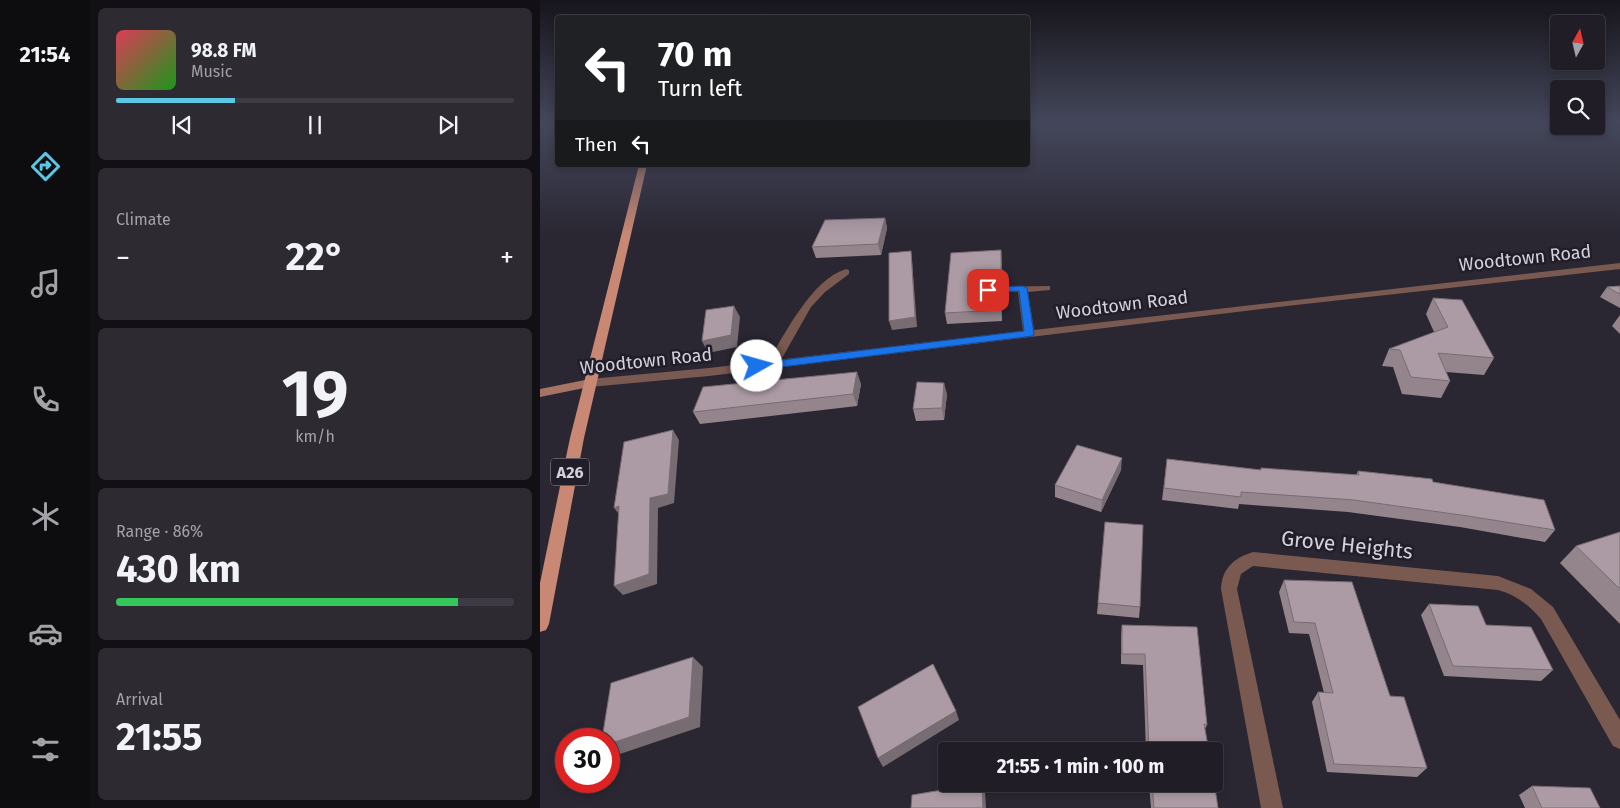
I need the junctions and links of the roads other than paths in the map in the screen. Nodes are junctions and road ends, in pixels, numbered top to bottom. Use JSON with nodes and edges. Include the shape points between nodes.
{"nodes":[{"id":1,"x":643,"y":167,"type":"edge"},
{"id":2,"x":1620,"y":266,"type":"edge"},
{"id":3,"x":846,"y":272,"type":"dead end"},
{"id":4,"x":1023,"y":288,"type":"junction"},
{"id":5,"x":1046,"y":288,"type":"dead end"},
{"id":6,"x":988,"y":290,"type":"edge"},
{"id":7,"x":1029,"y":334,"type":"junction"},
{"id":8,"x":773,"y":364,"type":"junction"},
{"id":9,"x":590,"y":383,"type":"junction"},
{"id":10,"x":540,"y":393,"type":"edge"},
{"id":11,"x":540,"y":624,"type":"edge"},
{"id":12,"x":1620,"y":739,"type":"edge"},
{"id":13,"x":1272,"y":808,"type":"edge"}],
"edges":[{"from":1,"to":9,"type":"main road","number":"A26"},
{"from":2,"to":7,"type":"street","name":"Woodtown Road"},
{"from":3,"to":8,"type":"street","via":[[821,290],[807,306]]},
{"from":4,"to":5,"type":"street"},
{"from":4,"to":6,"type":"street"},
{"from":4,"to":7,"type":"street"},
{"from":7,"to":8,"type":"street","name":"Woodtown Road"},
{"from":8,"to":9,"type":"street","name":"Woodtown Road"},
{"from":9,"to":10,"type":"street","name":"Woodtown Road"},
{"from":9,"to":11,"type":"main road","number":"A26"},
{"from":12,"to":13,"type":"street","name":"Grove Heights","via":[[1551,620],[1541,606],[1522,591],[1498,583],[1253,559],[1236,566],[1231,574],[1230,589]]}]}
